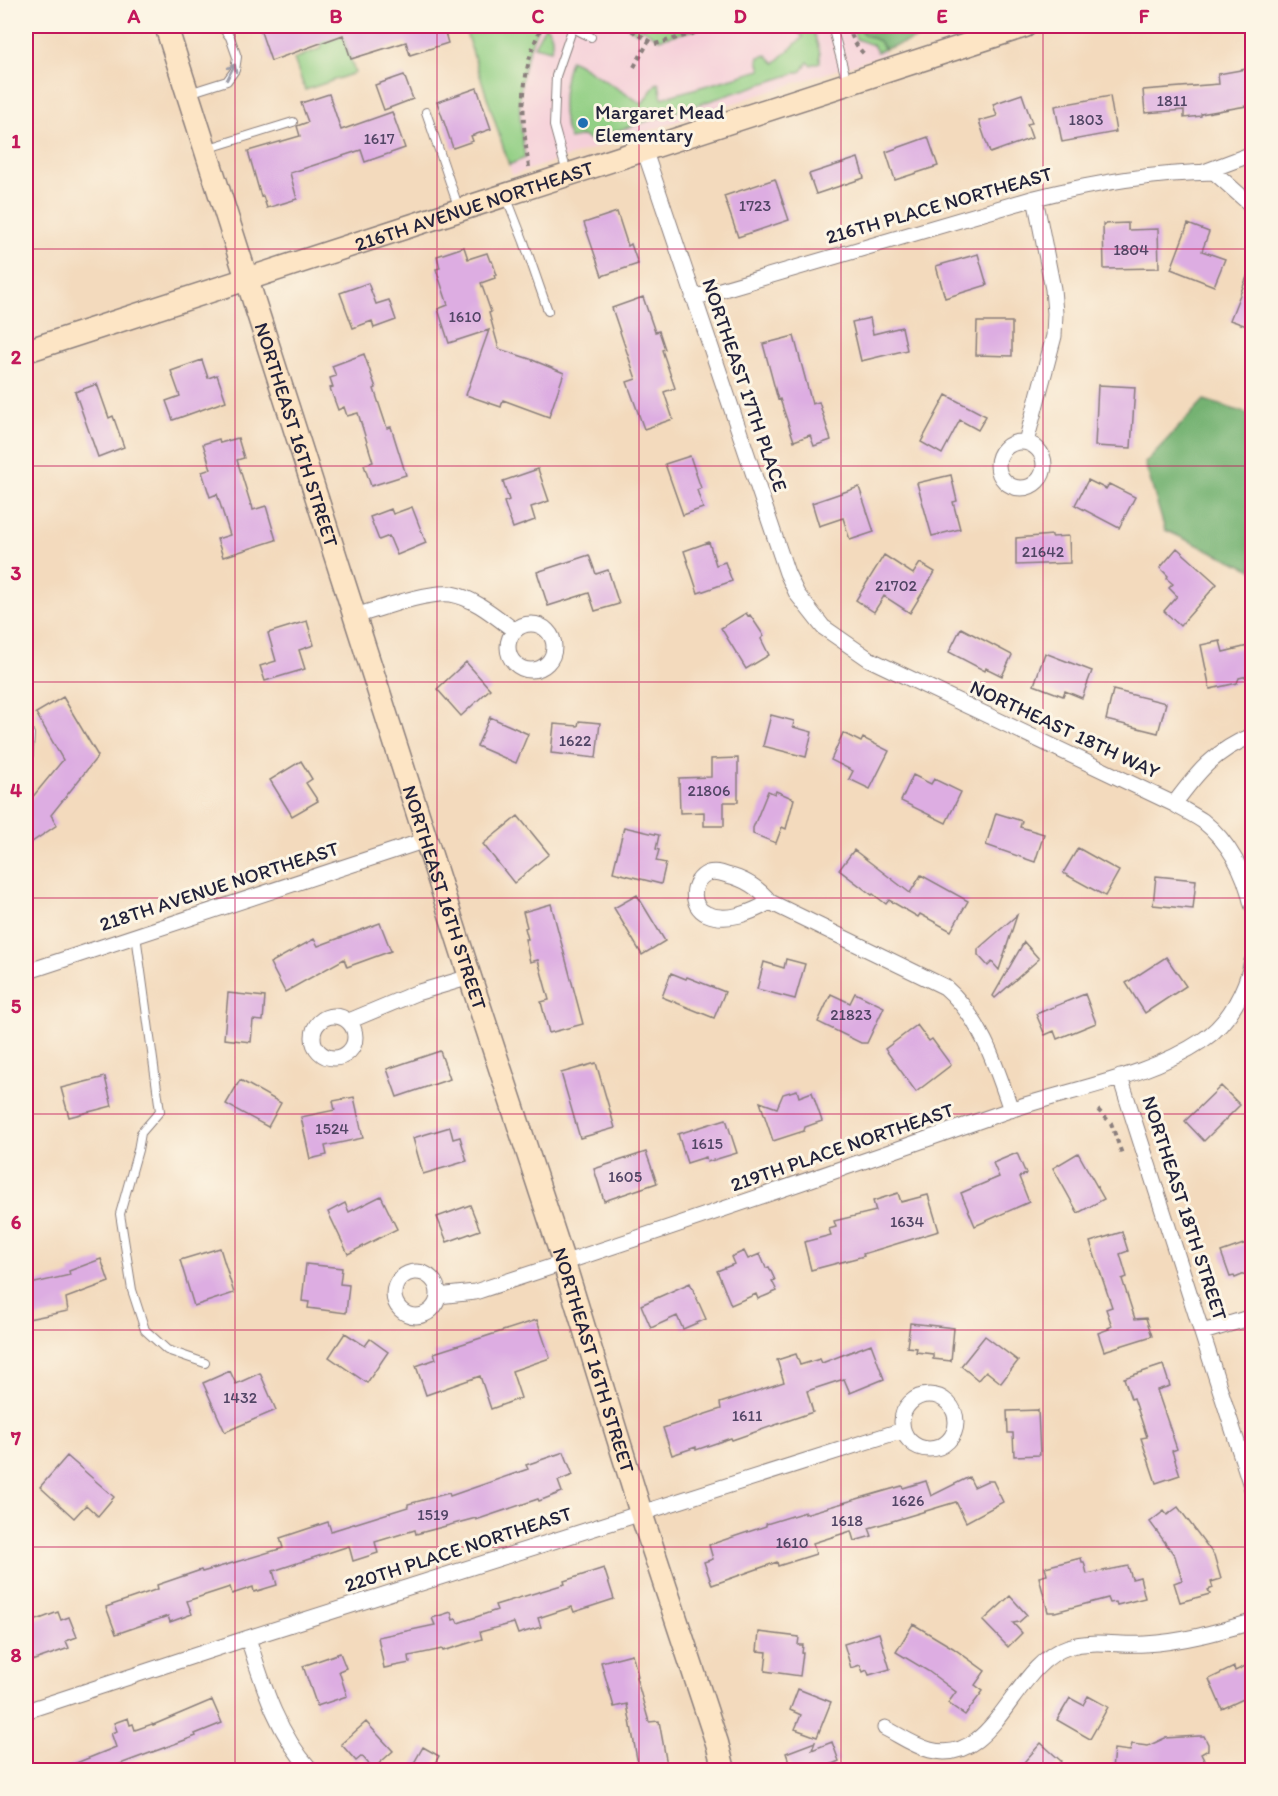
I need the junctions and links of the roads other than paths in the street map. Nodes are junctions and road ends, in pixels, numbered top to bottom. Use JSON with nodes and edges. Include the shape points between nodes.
{"nodes":[{"id":1,"x":221,"y":26,"type":"edge"},
{"id":2,"x":571,"y":26,"type":"edge"},
{"id":3,"x":832,"y":26,"type":"edge"},
{"id":4,"x":1026,"y":26,"type":"edge"},
{"id":5,"x":173,"y":27,"type":"edge"},
{"id":6,"x":591,"y":37,"type":"dead end"},
{"id":7,"x":848,"y":83,"type":"junction"},
{"id":8,"x":187,"y":93,"type":"junction"},
{"id":9,"x":426,"y":112,"type":"dead end"},
{"id":10,"x":293,"y":122,"type":"dead end"},
{"id":11,"x":205,"y":149,"type":"junction"},
{"id":12,"x":644,"y":149,"type":"junction"},
{"id":13,"x":1252,"y":154,"type":"edge"},
{"id":14,"x":1201,"y":173,"type":"junction"},
{"id":15,"x":568,"y":174,"type":"junction"},
{"id":16,"x":506,"y":195,"type":"junction"},
{"id":17,"x":1035,"y":198,"type":"junction"},
{"id":18,"x":1252,"y":206,"type":"edge"},
{"id":19,"x":459,"y":210,"type":"junction"},
{"id":20,"x":247,"y":281,"type":"junction"},
{"id":21,"x":693,"y":298,"type":"junction"},
{"id":22,"x":548,"y":311,"type":"dead end"},
{"id":23,"x":26,"y":351,"type":"edge"},
{"id":24,"x":1026,"y":442,"type":"dead end"},
{"id":25,"x":355,"y":616,"type":"junction"},
{"id":26,"x":823,"y":627,"type":"joint"},
{"id":27,"x":515,"y":631,"type":"dead end"},
{"id":28,"x":26,"y":729,"type":"edge"},
{"id":29,"x":1252,"y":736,"type":"edge"},
{"id":30,"x":26,"y":770,"type":"edge"},
{"id":31,"x":1174,"y":804,"type":"junction"},
{"id":32,"x":426,"y":840,"type":"junction"},
{"id":33,"x":770,"y":902,"type":"junction"},
{"id":34,"x":1252,"y":905,"type":"edge"},
{"id":35,"x":136,"y":935,"type":"junction"},
{"id":36,"x":1252,"y":961,"type":"edge"},
{"id":37,"x":26,"y":972,"type":"edge"},
{"id":38,"x":470,"y":976,"type":"junction"},
{"id":39,"x":349,"y":1021,"type":"dead end"},
{"id":40,"x":1120,"y":1077,"type":"junction"},
{"id":41,"x":1011,"y":1110,"type":"junction"},
{"id":42,"x":564,"y":1263,"type":"junction"},
{"id":43,"x":438,"y":1296,"type":"dead end"},
{"id":44,"x":1252,"y":1317,"type":"edge"},
{"id":45,"x":1203,"y":1332,"type":"junction"},
{"id":46,"x":205,"y":1363,"type":"dead end"},
{"id":47,"x":903,"y":1430,"type":"dead end"},
{"id":48,"x":1252,"y":1489,"type":"edge"},
{"id":49,"x":641,"y":1513,"type":"junction"},
{"id":50,"x":1252,"y":1622,"type":"edge"},
{"id":51,"x":248,"y":1638,"type":"junction"},
{"id":52,"x":26,"y":1711,"type":"edge"},
{"id":53,"x":885,"y":1728,"type":"dead end"},
{"id":54,"x":311,"y":1770,"type":"edge"},
{"id":55,"x":724,"y":1770,"type":"edge"}],
"edges":[{"from":8,"to":1,"type":"lane","one_way":true,"via":[[227,81],[235,70],[237,57]]},
{"from":2,"to":6,"type":"lane"},
{"from":2,"to":15,"type":"lane","via":[[556,76],[555,126]]},
{"from":3,"to":7,"type":"lane"},
{"from":4,"to":7,"type":"street","name":"216TH AVENUE NORTHEAST"},
{"from":5,"to":8,"type":"street","name":"NORTHEAST 16TH STREET"},
{"from":7,"to":12,"type":"street","name":"216TH AVENUE NORTHEAST"},
{"from":8,"to":11,"type":"street","name":"NORTHEAST 16TH STREET"},
{"from":9,"to":19,"type":"lane"},
{"from":10,"to":11,"type":"lane"},
{"from":11,"to":20,"type":"street","name":"NORTHEAST 16TH STREET"},
{"from":12,"to":15,"type":"street","name":"216TH AVENUE NORTHEAST"},
{"from":12,"to":21,"type":"street","name":"NORTHEAST 17TH PLACE"},
{"from":13,"to":14,"type":"street","name":"216TH PLACE NORTHEAST"},
{"from":14,"to":17,"type":"street","name":"216TH PLACE NORTHEAST","via":[[1087,185]]},
{"from":14,"to":18,"type":"street","name":"216TH PLACE NORTHEAST","via":[[1214,172]]},
{"from":15,"to":16,"type":"street","name":"216TH AVENUE NORTHEAST"},
{"from":16,"to":19,"type":"street","name":"216TH AVENUE NORTHEAST"},
{"from":16,"to":22,"type":"lane"},
{"from":17,"to":21,"type":"street","name":"216TH PLACE NORTHEAST"},
{"from":17,"to":24,"type":"street","via":[[1055,313],[1054,336]]},
{"from":19,"to":20,"type":"street","name":"216TH AVENUE NORTHEAST"},
{"from":20,"to":23,"type":"street","name":"216TH AVENUE NORTHEAST"},
{"from":20,"to":25,"type":"street","name":"NORTHEAST 16TH STREET"},
{"from":21,"to":26,"type":"street","name":"NORTHEAST 17TH PLACE","via":[[787,573],[797,594]]},
{"from":25,"to":27,"type":"street","via":[[430,595],[450,594],[492,613]]},
{"from":25,"to":32,"type":"street","name":"NORTHEAST 16TH STREET"},
{"from":26,"to":31,"type":"street","name":"NORTHEAST 18TH WAY","via":[[869,659]]},
{"from":28,"to":30,"type":"lane","via":[[30,734]]},
{"from":29,"to":31,"type":"street","via":[[1214,758]]},
{"from":31,"to":34,"type":"street","name":"NORTHEAST 18TH WAY","via":[[1203,821],[1221,839],[1239,866]]},
{"from":32,"to":35,"type":"street","name":"218TH AVENUE NORTHEAST"},
{"from":32,"to":38,"type":"street","name":"NORTHEAST 16TH STREET"},
{"from":33,"to":33,"type":"street","via":[[745,880],[715,872],[701,878],[694,891],[701,910],[716,916],[746,914]]},
{"from":33,"to":41,"type":"street","via":[[945,987],[958,998],[972,1017]]},
{"from":35,"to":37,"type":"street","name":"218TH AVENUE NORTHEAST"},
{"from":35,"to":46,"type":"lane","via":[[159,1111],[141,1133],[120,1214],[132,1290],[146,1330],[167,1350]]},
{"from":36,"to":40,"type":"street","name":"219TH PLACE NORTHEAST","via":[[1238,998],[1221,1024],[1205,1039],[1184,1052]]},
{"from":38,"to":39,"type":"street"},
{"from":38,"to":42,"type":"street","name":"NORTHEAST 16TH STREET"},
{"from":40,"to":41,"type":"street","name":"219TH PLACE NORTHEAST"},
{"from":40,"to":45,"type":"street","name":"NORTHEAST 18TH STREET"},
{"from":41,"to":42,"type":"street","name":"219TH PLACE NORTHEAST"},
{"from":42,"to":43,"type":"street","name":"219TH PLACE NORTHEAST","via":[[475,1293]]},
{"from":42,"to":49,"type":"street","name":"NORTHEAST 16TH STREET"},
{"from":44,"to":45,"type":"street"},
{"from":45,"to":48,"type":"street","name":"NORTHEAST 18TH STREET"},
{"from":47,"to":49,"type":"street","name":"220TH PLACE NORTHEAST"},
{"from":49,"to":51,"type":"street","name":"220TH PLACE NORTHEAST"},
{"from":49,"to":55,"type":"street","name":"NORTHEAST 16TH STREET"},
{"from":50,"to":53,"type":"street","via":[[1187,1639],[1068,1647],[1036,1667],[985,1734],[958,1750],[928,1749]]},
{"from":51,"to":52,"type":"street","name":"220TH PLACE NORTHEAST"},
{"from":51,"to":54,"type":"street","via":[[268,1701],[287,1738]]}]}
